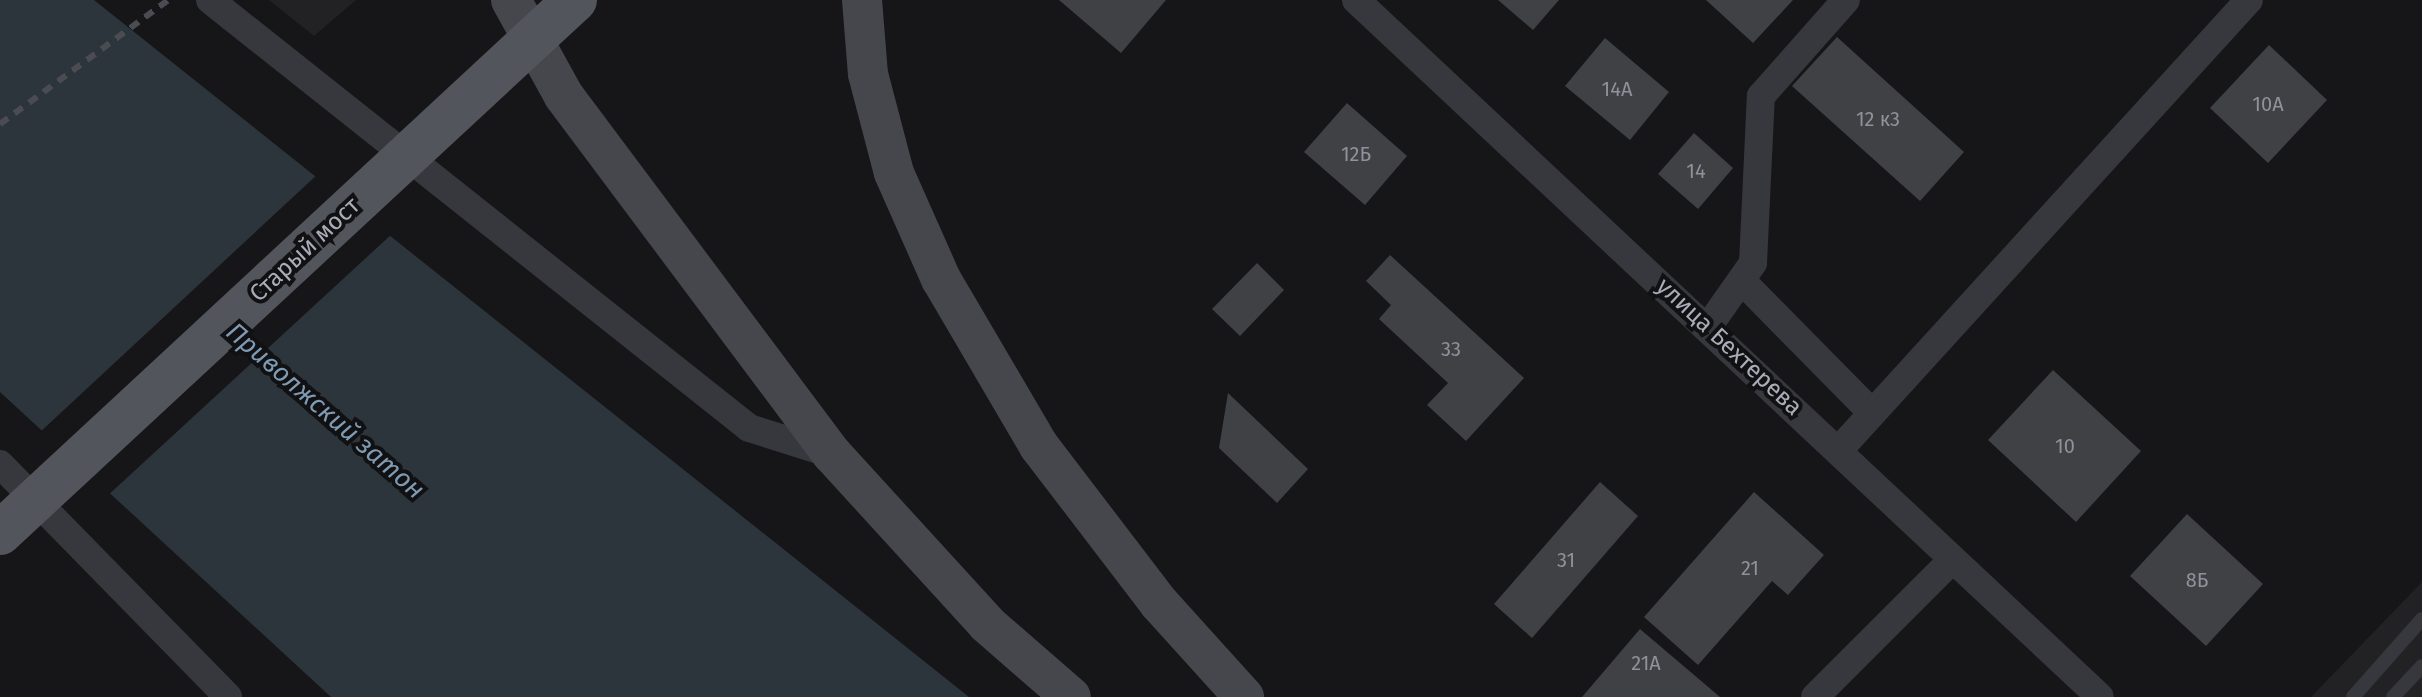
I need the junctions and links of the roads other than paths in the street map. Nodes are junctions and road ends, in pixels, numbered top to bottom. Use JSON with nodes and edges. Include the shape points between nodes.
{"nodes":[{"id":1,"x":210,"y":0,"type":"edge"},
{"id":2,"x":511,"y":0,"type":"edge"},
{"id":3,"x":575,"y":0,"type":"edge"},
{"id":4,"x":862,"y":0,"type":"edge"},
{"id":5,"x":1356,"y":0,"type":"edge"},
{"id":6,"x":1846,"y":0,"type":"edge"},
{"id":7,"x":2249,"y":0,"type":"edge"},
{"id":8,"x":1745,"y":284,"type":"junction"},
{"id":9,"x":1708,"y":327,"type":"junction"},
{"id":10,"x":1872,"y":413,"type":"junction"},
{"id":11,"x":1838,"y":451,"type":"junction"},
{"id":12,"x":832,"y":454,"type":"junction"},
{"id":13,"x":0,"y":464,"type":"edge"},
{"id":14,"x":0,"y":533,"type":"edge"},
{"id":15,"x":1952,"y":560,"type":"junction"},
{"id":16,"x":2422,"y":619,"type":"edge"},
{"id":17,"x":2422,"y":666,"type":"edge"},
{"id":18,"x":228,"y":697,"type":"edge"},
{"id":19,"x":1071,"y":697,"type":"edge"},
{"id":20,"x":1244,"y":697,"type":"edge"},
{"id":21,"x":1815,"y":697,"type":"edge"},
{"id":22,"x":2100,"y":697,"type":"edge"},
{"id":23,"x":2353,"y":697,"type":"edge"},
{"id":24,"x":2393,"y":697,"type":"edge"}],
"edges":[{"from":1,"to":12,"type":"street","via":[[749,428]]},
{"from":2,"to":12,"type":"main road","via":[[564,96]]},
{"from":3,"to":14,"type":"main road","name":"Старый мост","bridge":true},
{"from":4,"to":20,"type":"main road","via":[[868,74],[894,173],[941,279],[1039,446],[1159,603]]},
{"from":5,"to":9,"type":"street","name":"улица Бехтерева"},
{"from":6,"to":8,"type":"street","via":[[1761,96],[1757,239]]},
{"from":7,"to":10,"type":"street"},
{"from":8,"to":9,"type":"street"},
{"from":8,"to":10,"type":"street"},
{"from":9,"to":11,"type":"street","name":"улица Бехтерева"},
{"from":10,"to":11,"type":"street"},
{"from":11,"to":15,"type":"street","name":"улица Бехтерева"},
{"from":12,"to":19,"type":"main road","via":[[987,624]]},
{"from":13,"to":18,"type":"street"},
{"from":15,"to":21,"type":"street"},
{"from":15,"to":22,"type":"street","name":"улица Бехтерева"},
{"from":16,"to":23,"type":"lane"},
{"from":17,"to":24,"type":"lane"}]}
